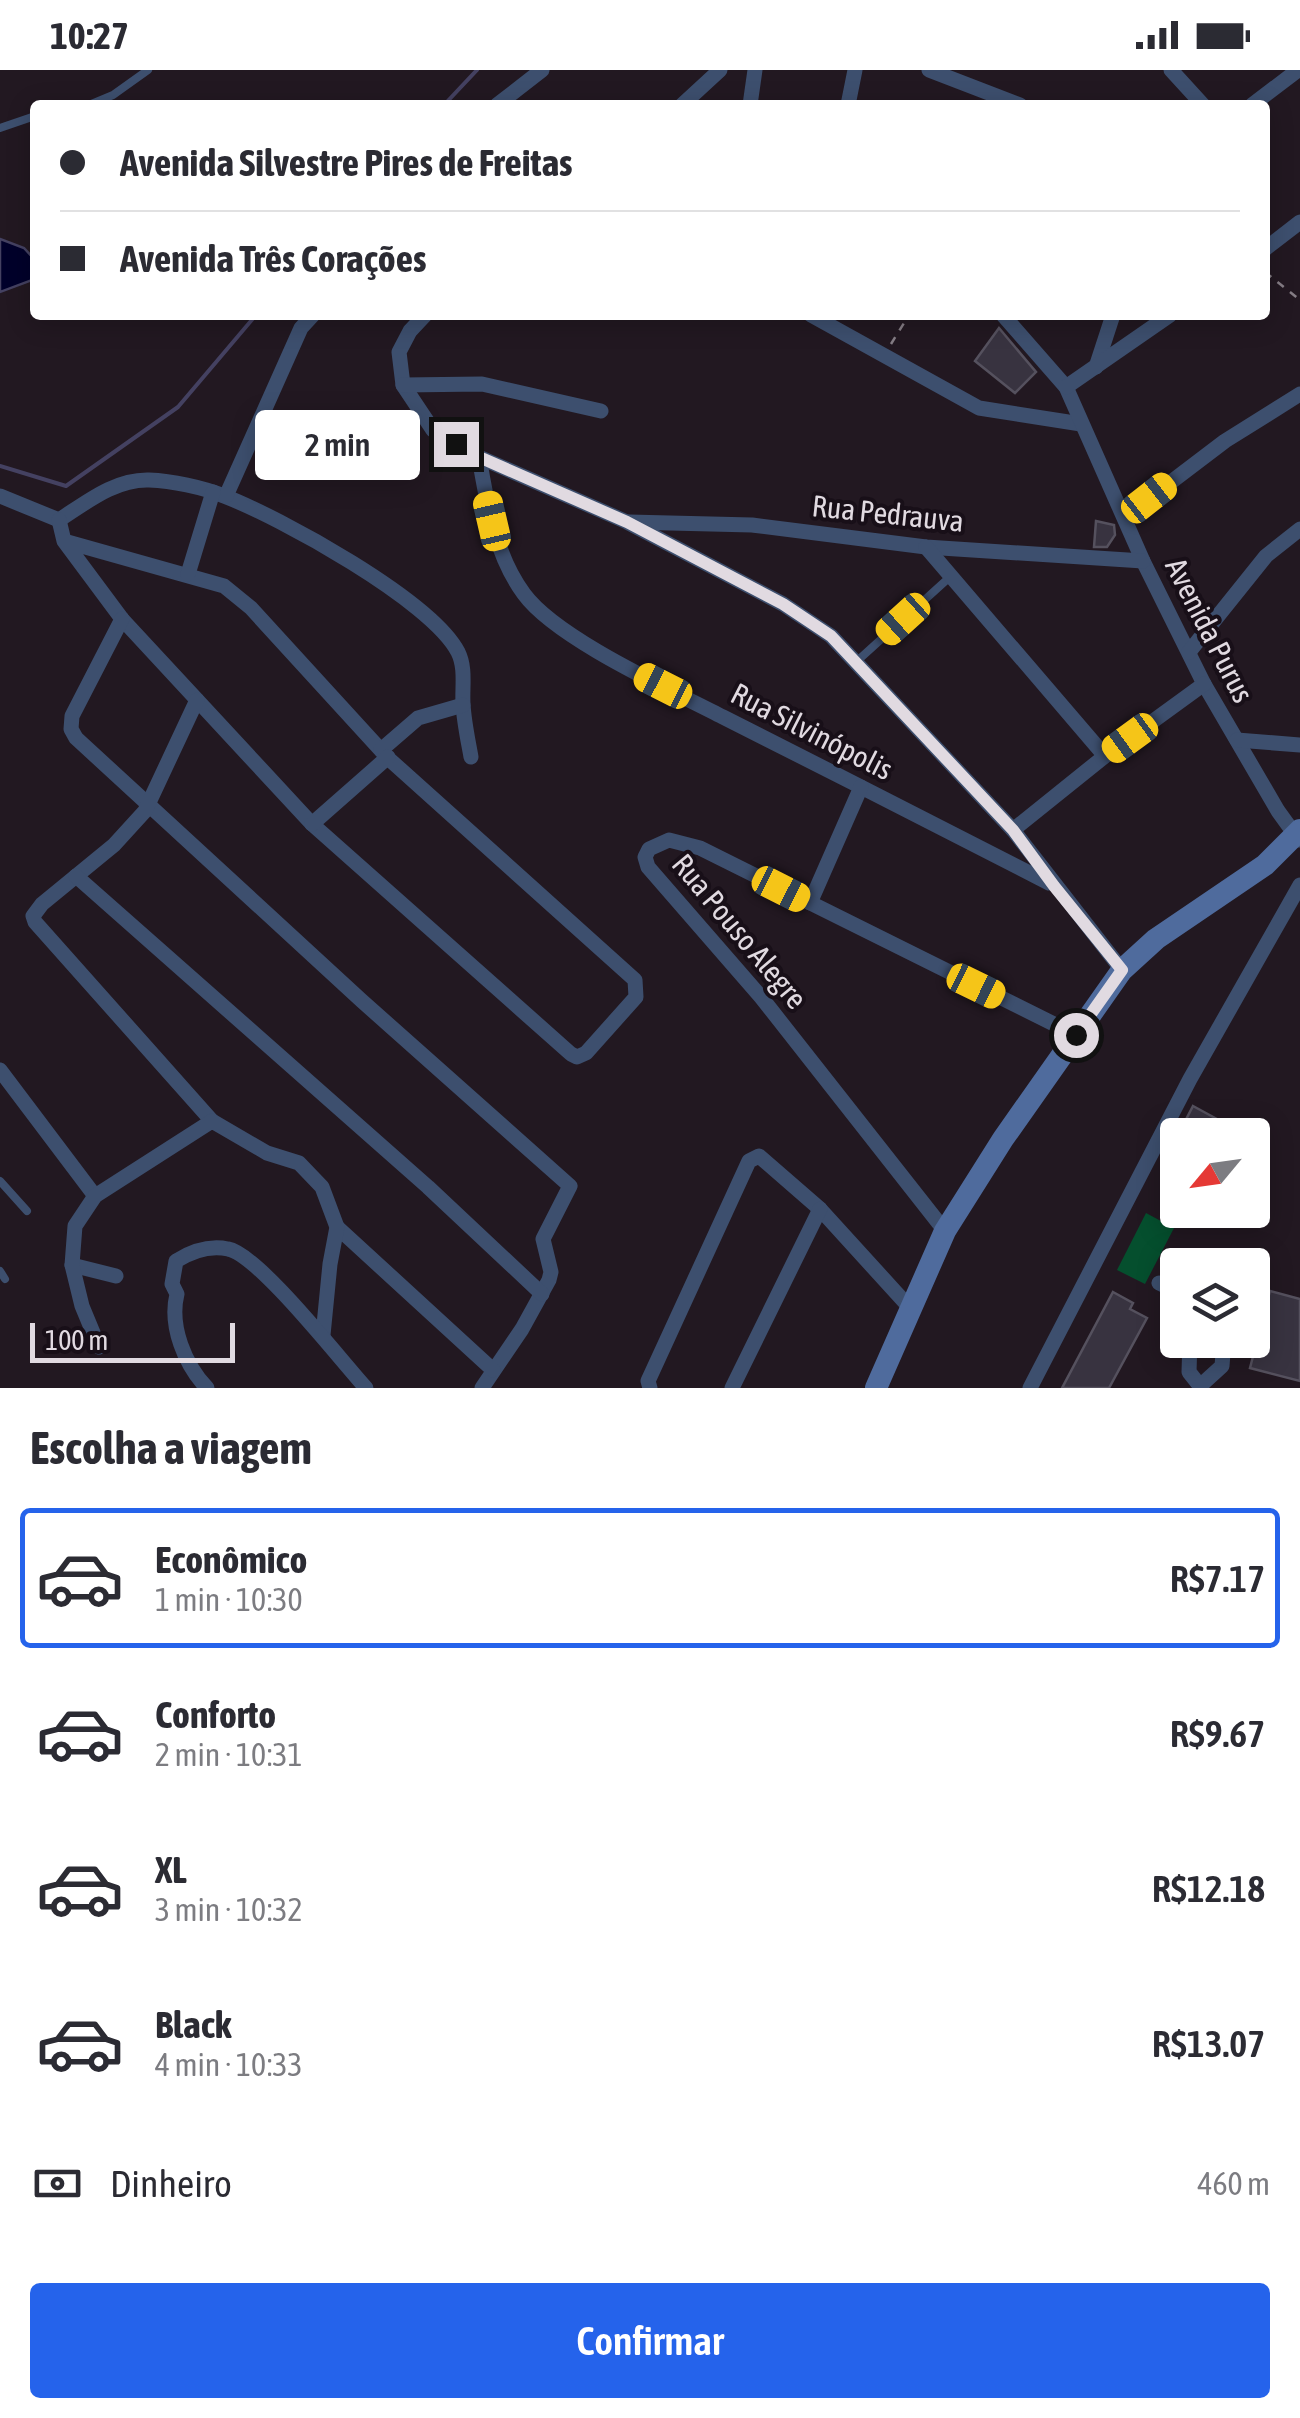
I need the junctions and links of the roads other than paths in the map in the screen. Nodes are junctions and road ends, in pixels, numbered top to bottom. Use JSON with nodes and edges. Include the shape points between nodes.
{"nodes":[{"id":1,"x":148,"y":70,"type":"edge"},
{"id":2,"x":542,"y":70,"type":"edge"},
{"id":3,"x":720,"y":70,"type":"edge"},
{"id":4,"x":755,"y":70,"type":"edge"},
{"id":5,"x":856,"y":70,"type":"edge"},
{"id":6,"x":928,"y":70,"type":"edge"},
{"id":7,"x":1170,"y":70,"type":"edge"},
{"id":8,"x":1298,"y":70,"type":"edge"},
{"id":9,"x":101,"y":100,"type":"edge"},
{"id":10,"x":504,"y":100,"type":"edge"},
{"id":11,"x":687,"y":100,"type":"edge"},
{"id":12,"x":751,"y":100,"type":"edge"},
{"id":13,"x":849,"y":100,"type":"edge"},
{"id":14,"x":1007,"y":100,"type":"edge"},
{"id":15,"x":1198,"y":100,"type":"edge"},
{"id":16,"x":1259,"y":100,"type":"edge"},
{"id":17,"x":30,"y":118,"type":"edge"},
{"id":18,"x":0,"y":128,"type":"edge"},
{"id":19,"x":1300,"y":222,"type":"edge"},
{"id":20,"x":1270,"y":246,"type":"edge"},
{"id":21,"x":308,"y":320,"type":"edge"},
{"id":22,"x":421,"y":320,"type":"edge"},
{"id":23,"x":820,"y":320,"type":"edge"},
{"id":24,"x":1007,"y":320,"type":"edge"},
{"id":25,"x":1111,"y":320,"type":"edge"},
{"id":26,"x":1163,"y":320,"type":"edge"},
{"id":27,"x":1096,"y":367,"type":"junction"},
{"id":28,"x":403,"y":384,"type":"junction"},
{"id":29,"x":1066,"y":387,"type":"junction"},
{"id":30,"x":1300,"y":394,"type":"edge"},
{"id":31,"x":601,"y":411,"type":"dead end"},
{"id":32,"x":1081,"y":424,"type":"junction"},
{"id":33,"x":479,"y":457,"type":"junction"},
{"id":34,"x":220,"y":494,"type":"junction"},
{"id":35,"x":0,"y":496,"type":"edge"},
{"id":36,"x":1125,"y":517,"type":"junction"},
{"id":37,"x":59,"y":520,"type":"junction"},
{"id":38,"x":627,"y":522,"type":"junction"},
{"id":39,"x":1300,"y":529,"type":"edge"},
{"id":40,"x":64,"y":541,"type":"junction"},
{"id":41,"x":926,"y":547,"type":"junction"},
{"id":42,"x":1144,"y":561,"type":"junction"},
{"id":43,"x":188,"y":574,"type":"junction"},
{"id":44,"x":951,"y":576,"type":"junction"},
{"id":45,"x":122,"y":619,"type":"junction"},
{"id":46,"x":1189,"y":652,"type":"junction"},
{"id":47,"x":856,"y":662,"type":"junction"},
{"id":48,"x":1204,"y":684,"type":"junction"},
{"id":49,"x":197,"y":700,"type":"junction"},
{"id":50,"x":463,"y":706,"type":"junction"},
{"id":51,"x":1237,"y":740,"type":"junction"},
{"id":52,"x":1300,"y":745,"type":"edge"},
{"id":53,"x":384,"y":754,"type":"junction"},
{"id":54,"x":1105,"y":756,"type":"junction"},
{"id":55,"x":471,"y":758,"type":"dead end"},
{"id":56,"x":861,"y":786,"type":"junction"},
{"id":57,"x":148,"y":804,"type":"junction"},
{"id":58,"x":312,"y":824,"type":"junction"},
{"id":59,"x":1013,"y":830,"type":"junction"},
{"id":60,"x":1299,"y":836,"type":"edge"},
{"id":61,"x":76,"y":876,"type":"junction"},
{"id":62,"x":1300,"y":885,"type":"edge"},
{"id":63,"x":1054,"y":886,"type":"junction"},
{"id":64,"x":810,"y":904,"type":"junction"},
{"id":65,"x":1122,"y":970,"type":"junction"},
{"id":66,"x":1076,"y":1035,"type":"junction"},
{"id":67,"x":0,"y":1070,"type":"edge"},
{"id":68,"x":212,"y":1121,"type":"junction"},
{"id":69,"x":0,"y":1181,"type":"edge"},
{"id":70,"x":95,"y":1196,"type":"junction"},
{"id":71,"x":820,"y":1209,"type":"junction"},
{"id":72,"x":27,"y":1211,"type":"dead end"},
{"id":73,"x":338,"y":1227,"type":"junction"},
{"id":74,"x":945,"y":1231,"type":"junction"},
{"id":75,"x":72,"y":1265,"type":"junction"},
{"id":76,"x":116,"y":1276,"type":"dead end"},
{"id":77,"x":542,"y":1294,"type":"junction"},
{"id":78,"x":911,"y":1310,"type":"junction"},
{"id":79,"x":323,"y":1335,"type":"junction"},
{"id":80,"x":98,"y":1347,"type":"dead end"},
{"id":81,"x":1190,"y":1358,"type":"edge"},
{"id":82,"x":1223,"y":1358,"type":"edge"},
{"id":83,"x":493,"y":1370,"type":"junction"},
{"id":84,"x":199,"y":1385,"type":"edge"},
{"id":85,"x":1200,"y":1387,"type":"edge"},
{"id":86,"x":366,"y":1388,"type":"edge"},
{"id":87,"x":482,"y":1388,"type":"edge"},
{"id":88,"x":650,"y":1388,"type":"edge"},
{"id":89,"x":732,"y":1388,"type":"edge"},
{"id":90,"x":876,"y":1388,"type":"edge"},
{"id":91,"x":1030,"y":1388,"type":"edge"}],
"edges":[{"from":1,"to":9,"type":"lane"},
{"from":2,"to":10,"type":"street"},
{"from":3,"to":11,"type":"street"},
{"from":4,"to":12,"type":"street"},
{"from":5,"to":13,"type":"street"},
{"from":6,"to":14,"type":"street"},
{"from":7,"to":15,"type":"street"},
{"from":8,"to":16,"type":"street"},
{"from":17,"to":18,"type":"lane"},
{"from":19,"to":20,"type":"street"},
{"from":21,"to":34,"type":"street"},
{"from":22,"to":28,"type":"street","via":[[402,343]]},
{"from":23,"to":32,"type":"street","via":[[980,408]]},
{"from":24,"to":29,"type":"street","name":"Avenida Purus"},
{"from":25,"to":27,"type":"street"},
{"from":26,"to":27,"type":"street"},
{"from":27,"to":29,"type":"street"},
{"from":28,"to":31,"type":"street","via":[[482,384]]},
{"from":28,"to":33,"type":"street","via":[[433,430]]},
{"from":29,"to":32,"type":"street","name":"Avenida Purus"},
{"from":30,"to":36,"type":"street"},
{"from":32,"to":36,"type":"street","name":"Avenida Purus"},
{"from":33,"to":38,"type":"street"},
{"from":33,"to":56,"type":"street","name":"Rua Silvinópolis","via":[[504,556],[534,606],[634,672]]},
{"from":34,"to":37,"type":"street","via":[[149,480],[122,482]]},
{"from":34,"to":43,"type":"street"},
{"from":34,"to":50,"type":"street","via":[[354,562],[419,610],[458,652]]},
{"from":35,"to":37,"type":"street"},
{"from":36,"to":42,"type":"street","name":"Avenida Purus"},
{"from":37,"to":40,"type":"street"},
{"from":38,"to":41,"type":"street","name":"Rua Pedrauva","via":[[752,525]]},
{"from":38,"to":47,"type":"street","via":[[807,618]]},
{"from":39,"to":46,"type":"street","via":[[1266,556]]},
{"from":40,"to":43,"type":"street"},
{"from":40,"to":45,"type":"street"},
{"from":41,"to":42,"type":"street","name":"Rua Pedrauva"},
{"from":41,"to":44,"type":"street"},
{"from":42,"to":46,"type":"street","name":"Avenida Purus"},
{"from":43,"to":53,"type":"street","via":[[224,586],[251,608]]},
{"from":44,"to":47,"type":"lane"},
{"from":44,"to":54,"type":"street"},
{"from":45,"to":49,"type":"street"},
{"from":45,"to":57,"type":"street","via":[[70,722],[76,738]]},
{"from":46,"to":48,"type":"street","name":"Avenida Purus"},
{"from":47,"to":59,"type":"street"},
{"from":48,"to":51,"type":"street","name":"Avenida Purus"},
{"from":48,"to":54,"type":"street"},
{"from":49,"to":57,"type":"street"},
{"from":49,"to":58,"type":"street"},
{"from":50,"to":53,"type":"street","via":[[418,718]]},
{"from":50,"to":55,"type":"street"},
{"from":51,"to":52,"type":"street"},
{"from":51,"to":60,"type":"street","name":"Avenida Purus"},
{"from":53,"to":58,"type":"street"},
{"from":53,"to":58,"type":"street","via":[[635,980],[636,996],[586,1053],[570,1054]]},
{"from":54,"to":59,"type":"street"},
{"from":56,"to":63,"type":"street","name":"Rua Silvinópolis"},
{"from":56,"to":64,"type":"street"},
{"from":57,"to":61,"type":"street"},
{"from":57,"to":77,"type":"street","via":[[569,1184],[543,1239],[551,1272]]},
{"from":59,"to":63,"type":"street"},
{"from":60,"to":65,"type":"main road"},
{"from":61,"to":68,"type":"street","via":[[42,904],[34,922]]},
{"from":61,"to":77,"type":"street"},
{"from":62,"to":91,"type":"street","via":[[1190,1079]]},
{"from":63,"to":65,"type":"street"},
{"from":64,"to":66,"type":"street","name":"Rua Pouso Alegre"},
{"from":64,"to":74,"type":"street","name":"Rua Pouso Alegre","via":[[684,842],[658,843],[645,856]]},
{"from":65,"to":66,"type":"main road"},
{"from":66,"to":74,"type":"main road"},
{"from":67,"to":70,"type":"street"},
{"from":68,"to":70,"type":"street"},
{"from":68,"to":73,"type":"street","via":[[266,1153],[298,1163],[322,1188]]},
{"from":69,"to":72,"type":"lane"},
{"from":70,"to":75,"type":"street","via":[[75,1226]]},
{"from":71,"to":78,"type":"street"},
{"from":71,"to":88,"type":"street","via":[[767,1159],[749,1161]]},
{"from":71,"to":89,"type":"street"},
{"from":73,"to":79,"type":"street"},
{"from":73,"to":83,"type":"street"},
{"from":74,"to":78,"type":"main road"},
{"from":75,"to":76,"type":"street"},
{"from":75,"to":80,"type":"street"},
{"from":77,"to":83,"type":"street"},
{"from":78,"to":90,"type":"main road"},
{"from":79,"to":84,"type":"street","via":[[242,1255],[228,1248],[193,1250],[176,1261],[172,1284],[179,1338]]},
{"from":79,"to":86,"type":"street"},
{"from":81,"to":85,"type":"street"},
{"from":82,"to":85,"type":"street"},
{"from":83,"to":87,"type":"street"}]}
